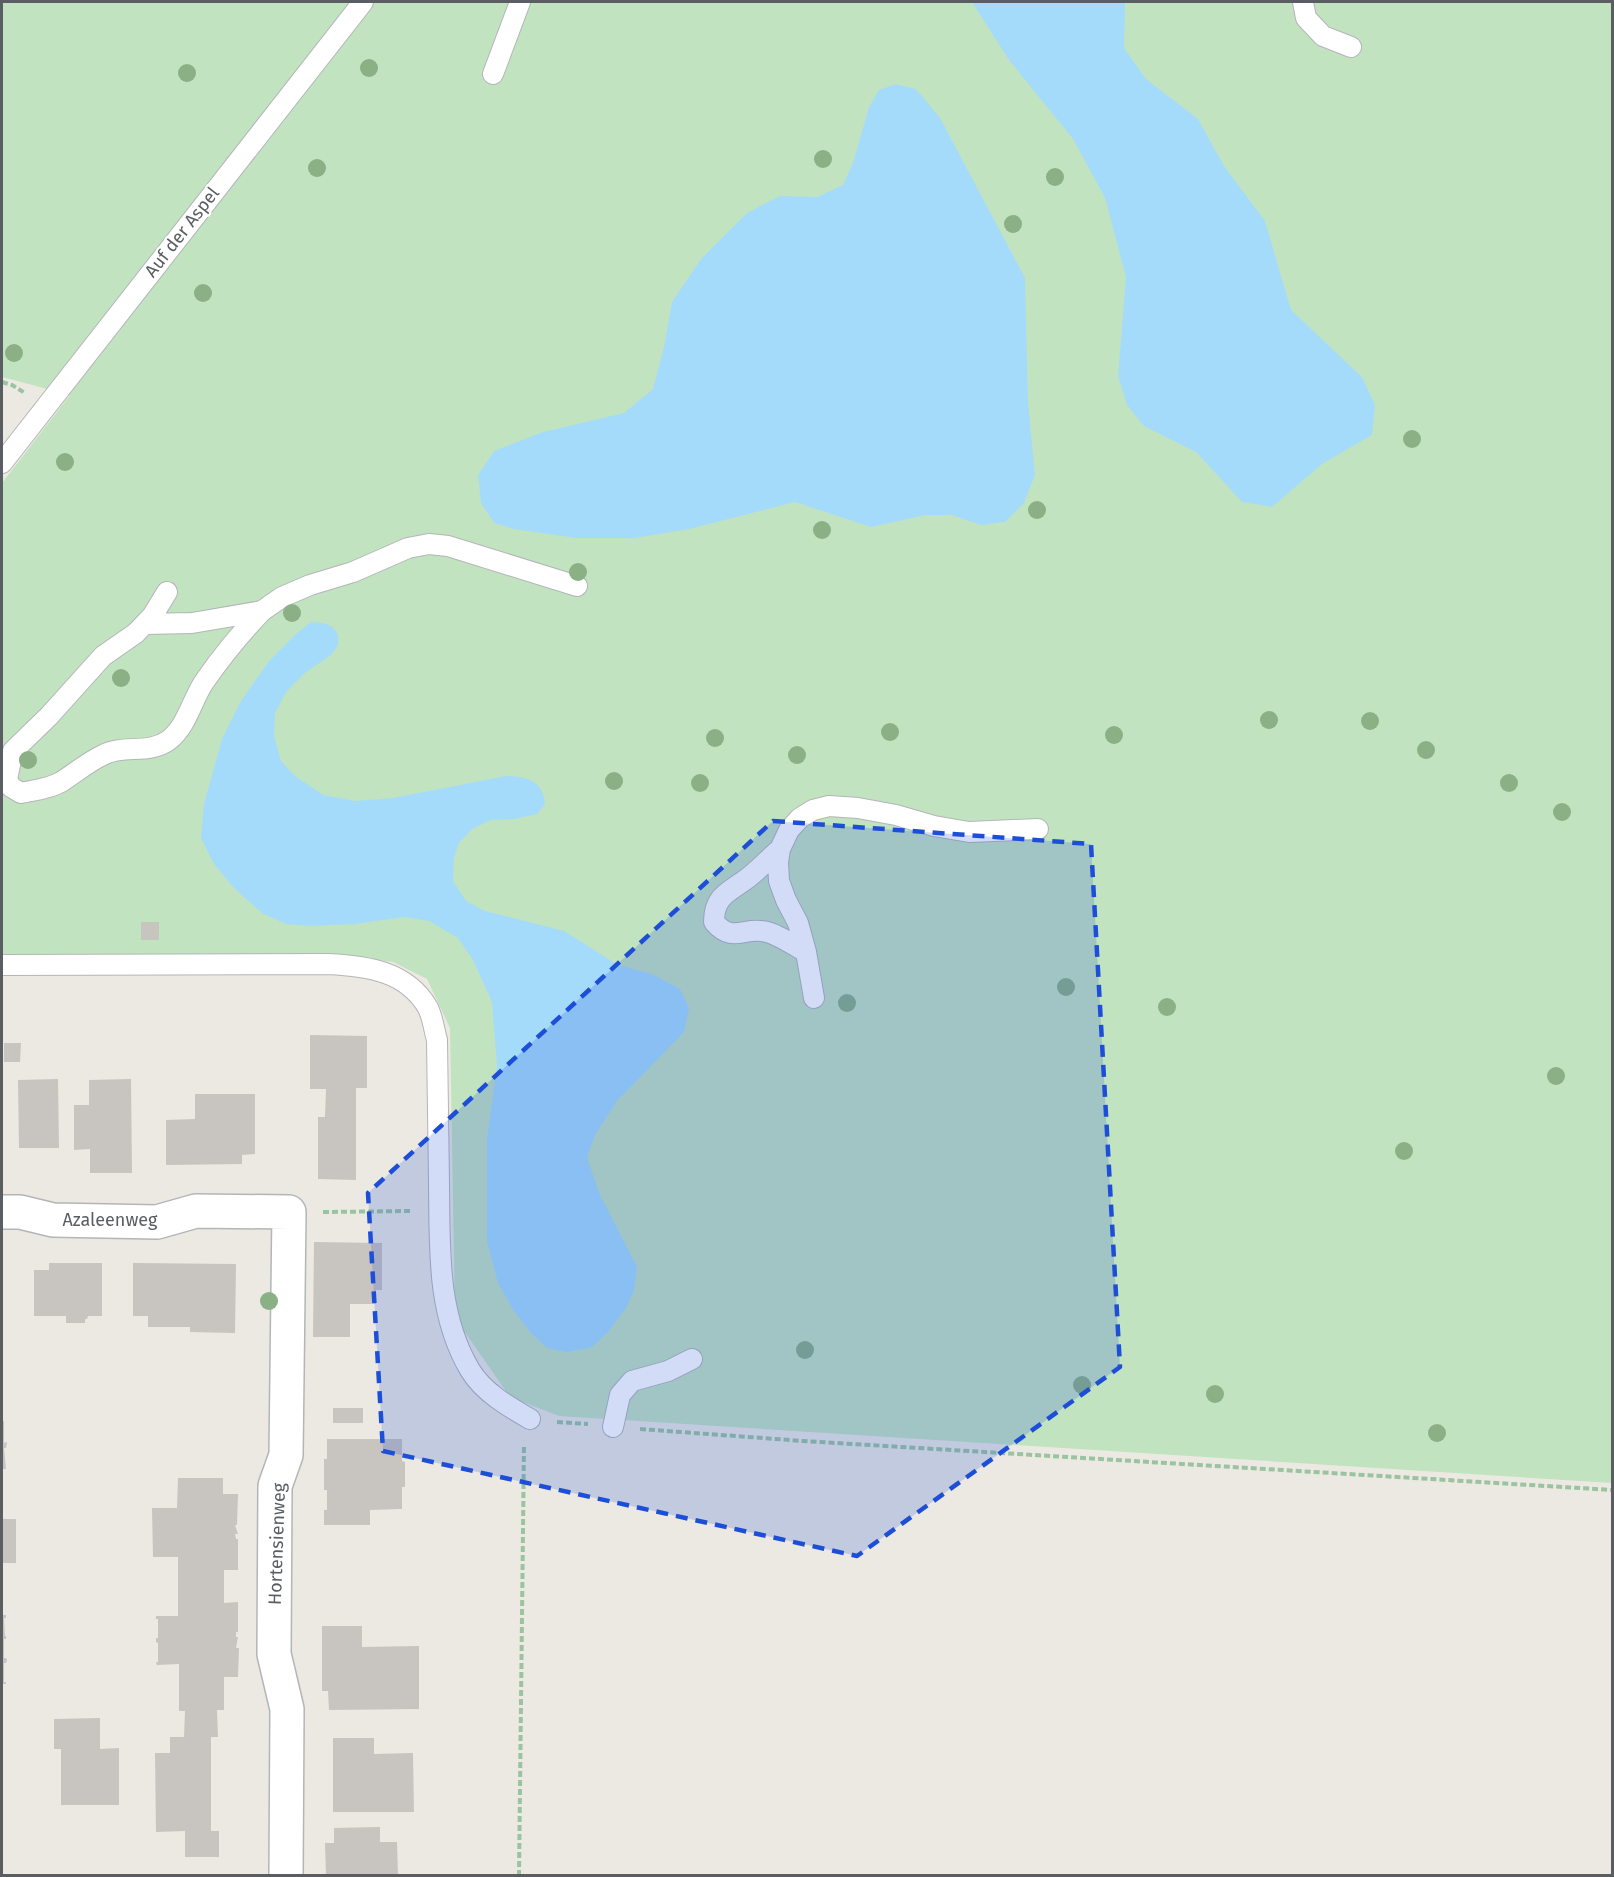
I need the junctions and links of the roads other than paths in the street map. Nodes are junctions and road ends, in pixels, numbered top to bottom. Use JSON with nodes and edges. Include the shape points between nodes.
{"nodes":[{"id":1,"x":363,"y":2,"type":"edge"},
{"id":2,"x":520,"y":2,"type":"edge"},
{"id":3,"x":1303,"y":2,"type":"edge"},
{"id":4,"x":1351,"y":48,"type":"dead end"},
{"id":5,"x":494,"y":74,"type":"dead end"},
{"id":6,"x":2,"y":463,"type":"edge"},
{"id":7,"x":577,"y":586,"type":"dead end"},
{"id":8,"x":167,"y":592,"type":"dead end"},
{"id":9,"x":262,"y":611,"type":"junction"},
{"id":10,"x":145,"y":624,"type":"junction"},
{"id":11,"x":1038,"y":829,"type":"dead end"},
{"id":12,"x":780,"y":849,"type":"junction"},
{"id":13,"x":806,"y":952,"type":"junction"},
{"id":14,"x":2,"y":965,"type":"edge"},
{"id":15,"x":814,"y":998,"type":"dead end"},
{"id":16,"x":2,"y":1212,"type":"edge"},
{"id":17,"x":290,"y":1212,"type":"joint"},
{"id":18,"x":692,"y":1359,"type":"dead end"},
{"id":19,"x":530,"y":1419,"type":"road end"},
{"id":20,"x":613,"y":1427,"type":"road end"},
{"id":21,"x":286,"y":1875,"type":"edge"}],
"edges":[{"from":1,"to":6,"type":"lane","name":"Auf der Aspel"},
{"from":2,"to":5,"type":"lane"},
{"from":3,"to":4,"type":"lane","via":[[1306,18],[1323,36]]},
{"from":7,"to":9,"type":"lane","via":[[448,546],[429,544],[408,548],[353,572],[310,585]]},
{"from":8,"to":10,"type":"lane"},
{"from":9,"to":10,"type":"lane","via":[[192,623]]},
{"from":9,"to":10,"type":"lane","via":[[233,642],[170,739],[156,747],[106,753],[43,789],[21,793],[12,787],[7,779],[13,751],[103,656]]},
{"from":11,"to":12,"type":"lane","via":[[969,832],[896,815],[829,806],[800,818]]},
{"from":12,"to":13,"type":"lane","via":[[779,881]]},
{"from":12,"to":13,"type":"lane","via":[[720,899],[714,922],[730,934],[767,932]]},
{"from":13,"to":15,"type":"lane"},
{"from":14,"to":19,"type":"lane","via":[[361,966],[385,972],[411,987],[428,1009],[437,1040],[439,1251],[443,1293],[455,1337],[471,1372],[498,1400]]},
{"from":16,"to":17,"type":"street","name":"Azaleenweg","via":[[53,1220],[157,1222],[196,1211]]},
{"from":17,"to":21,"type":"street","name":"Hortensienweg","via":[[286,1455],[275,1486],[274,1654],[287,1709]]},
{"from":18,"to":20,"type":"lane","via":[[668,1371],[632,1381],[620,1395]]}]}
